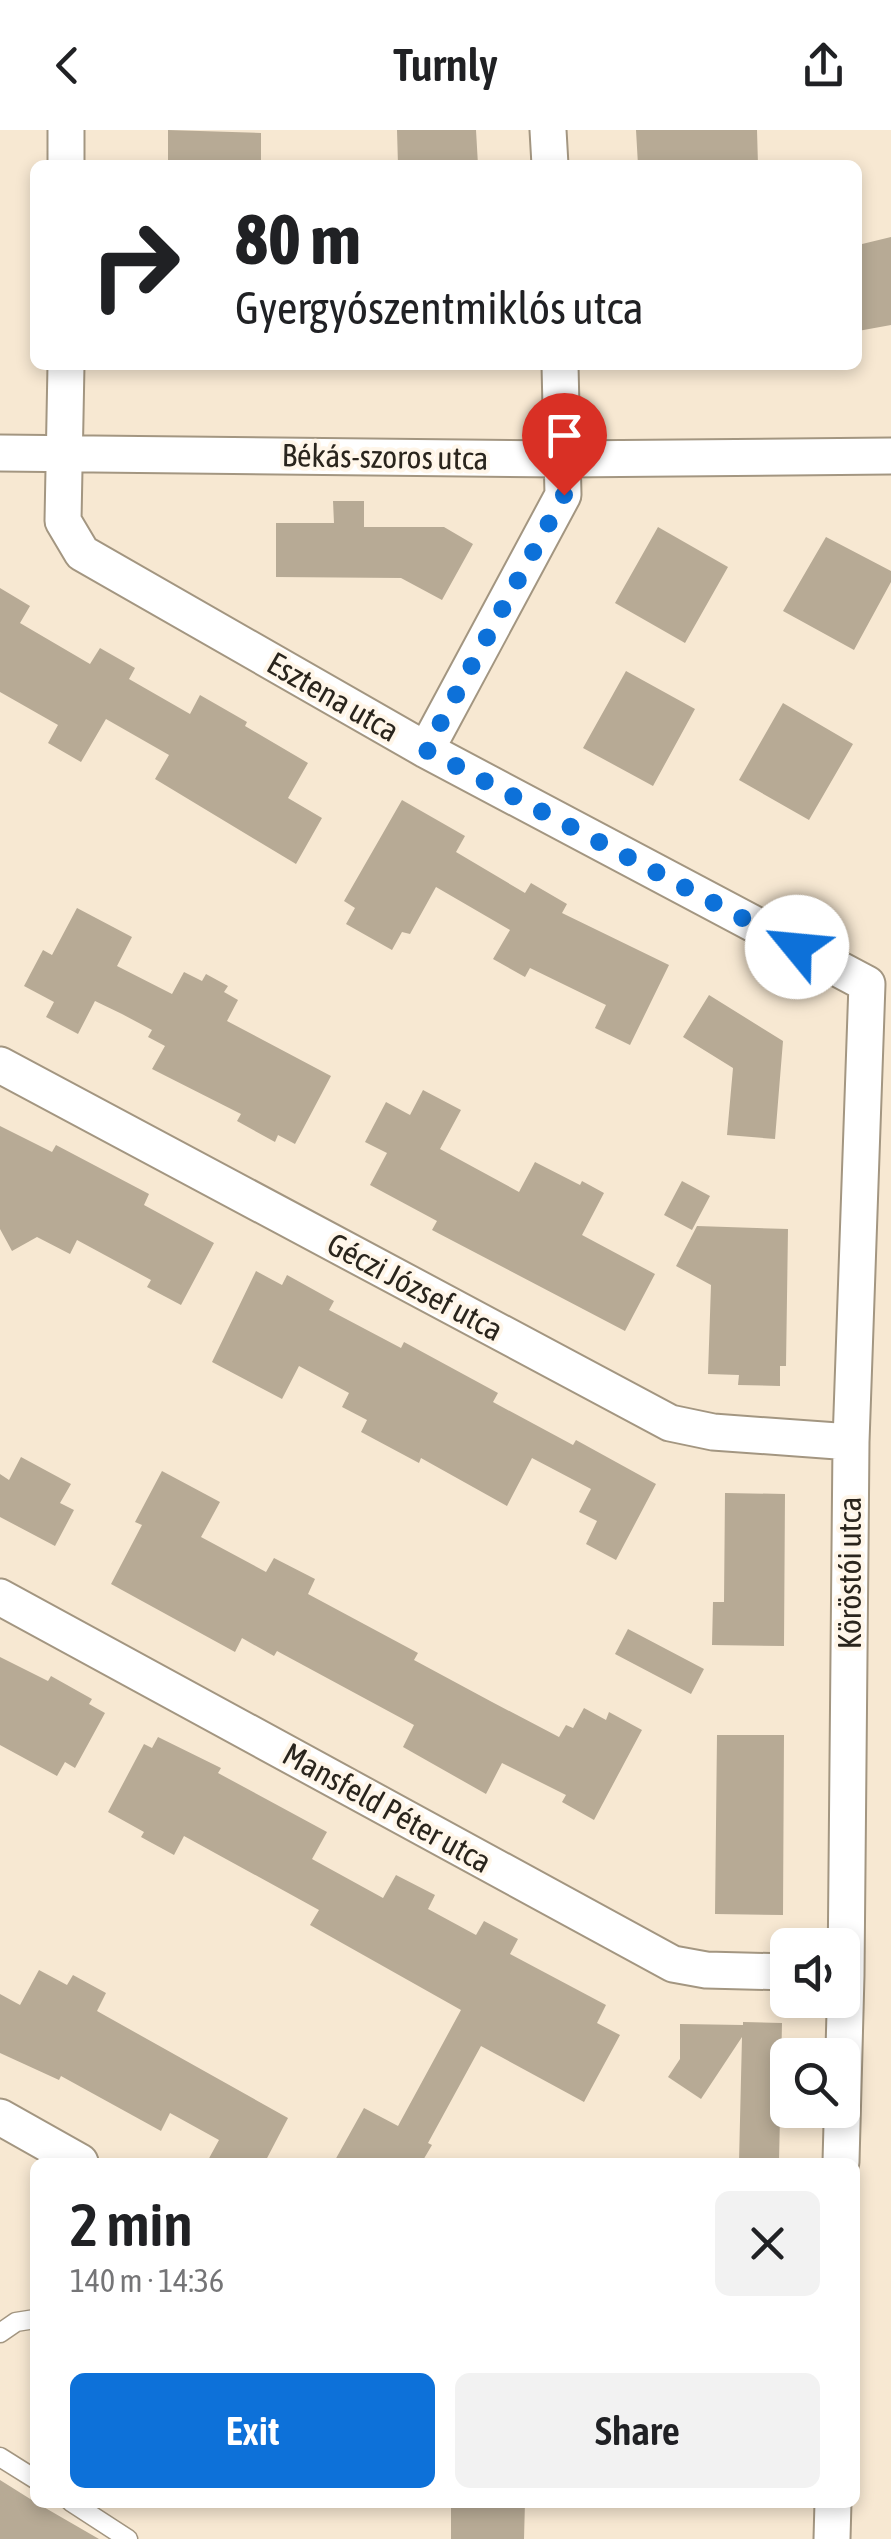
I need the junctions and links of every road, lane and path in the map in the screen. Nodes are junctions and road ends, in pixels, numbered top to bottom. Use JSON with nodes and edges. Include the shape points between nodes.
{"nodes":[{"id":1,"x":66,"y":130,"type":"edge"},
{"id":2,"x":548,"y":130,"type":"edge"},
{"id":3,"x":66,"y":160,"type":"edge"},
{"id":4,"x":550,"y":160,"type":"edge"},
{"id":5,"x":66,"y":370,"type":"edge"},
{"id":6,"x":560,"y":370,"type":"edge"},
{"id":7,"x":0,"y":453,"type":"edge"},
{"id":8,"x":66,"y":454,"type":"junction"},
{"id":9,"x":891,"y":456,"type":"edge"},
{"id":10,"x":564,"y":458,"type":"junction"},
{"id":11,"x":426,"y":750,"type":"junction"},
{"id":12,"x":879,"y":977,"type":"edge"},
{"id":13,"x":0,"y":1065,"type":"edge"},
{"id":14,"x":851,"y":1442,"type":"junction"},
{"id":15,"x":0,"y":1597,"type":"edge"},
{"id":16,"x":845,"y":1928,"type":"edge"},
{"id":17,"x":770,"y":1972,"type":"edge"},
{"id":18,"x":844,"y":2018,"type":"edge"},
{"id":19,"x":0,"y":2117,"type":"edge"},
{"id":20,"x":73,"y":2158,"type":"edge"},
{"id":21,"x":842,"y":2158,"type":"edge"},
{"id":22,"x":30,"y":2320,"type":"edge"},
{"id":23,"x":0,"y":2332,"type":"edge"},
{"id":24,"x":0,"y":2457,"type":"edge"},
{"id":25,"x":30,"y":2476,"type":"edge"},
{"id":26,"x":80,"y":2508,"type":"edge"},
{"id":27,"x":832,"y":2508,"type":"edge"},
{"id":28,"x":128,"y":2539,"type":"edge"},
{"id":29,"x":832,"y":2539,"type":"edge"}],
"edges":[{"from":1,"to":3,"type":"street"},
{"from":2,"to":4,"type":"street"},
{"from":5,"to":8,"type":"street","name":"Esztena utca"},
{"from":6,"to":10,"type":"street"},
{"from":7,"to":8,"type":"street","name":"Békás-szoros utca"},
{"from":8,"to":10,"type":"street","name":"Békás-szoros utca"},
{"from":8,"to":11,"type":"street","name":"Esztena utca","via":[[64,522],[82,553]]},
{"from":9,"to":10,"type":"street","name":"Békás-szoros utca"},
{"from":10,"to":11,"type":"street","via":[[564,495]]},
{"from":11,"to":12,"type":"street","name":"Esztena utca"},
{"from":12,"to":14,"type":"street","name":"Köröstói utca"},
{"from":13,"to":14,"type":"street","name":"Géczi József utca","via":[[670,1422],[713,1432]]},
{"from":14,"to":16,"type":"street","name":"Köröstói utca"},
{"from":15,"to":17,"type":"street","name":"Mansfeld Péter utca","via":[[673,1964]]},
{"from":18,"to":21,"type":"street","name":"Köröstói utca"},
{"from":19,"to":20,"type":"street"},
{"from":22,"to":23,"type":"lane"},
{"from":24,"to":25,"type":"lane"},
{"from":26,"to":28,"type":"lane"},
{"from":27,"to":29,"type":"street"}]}
